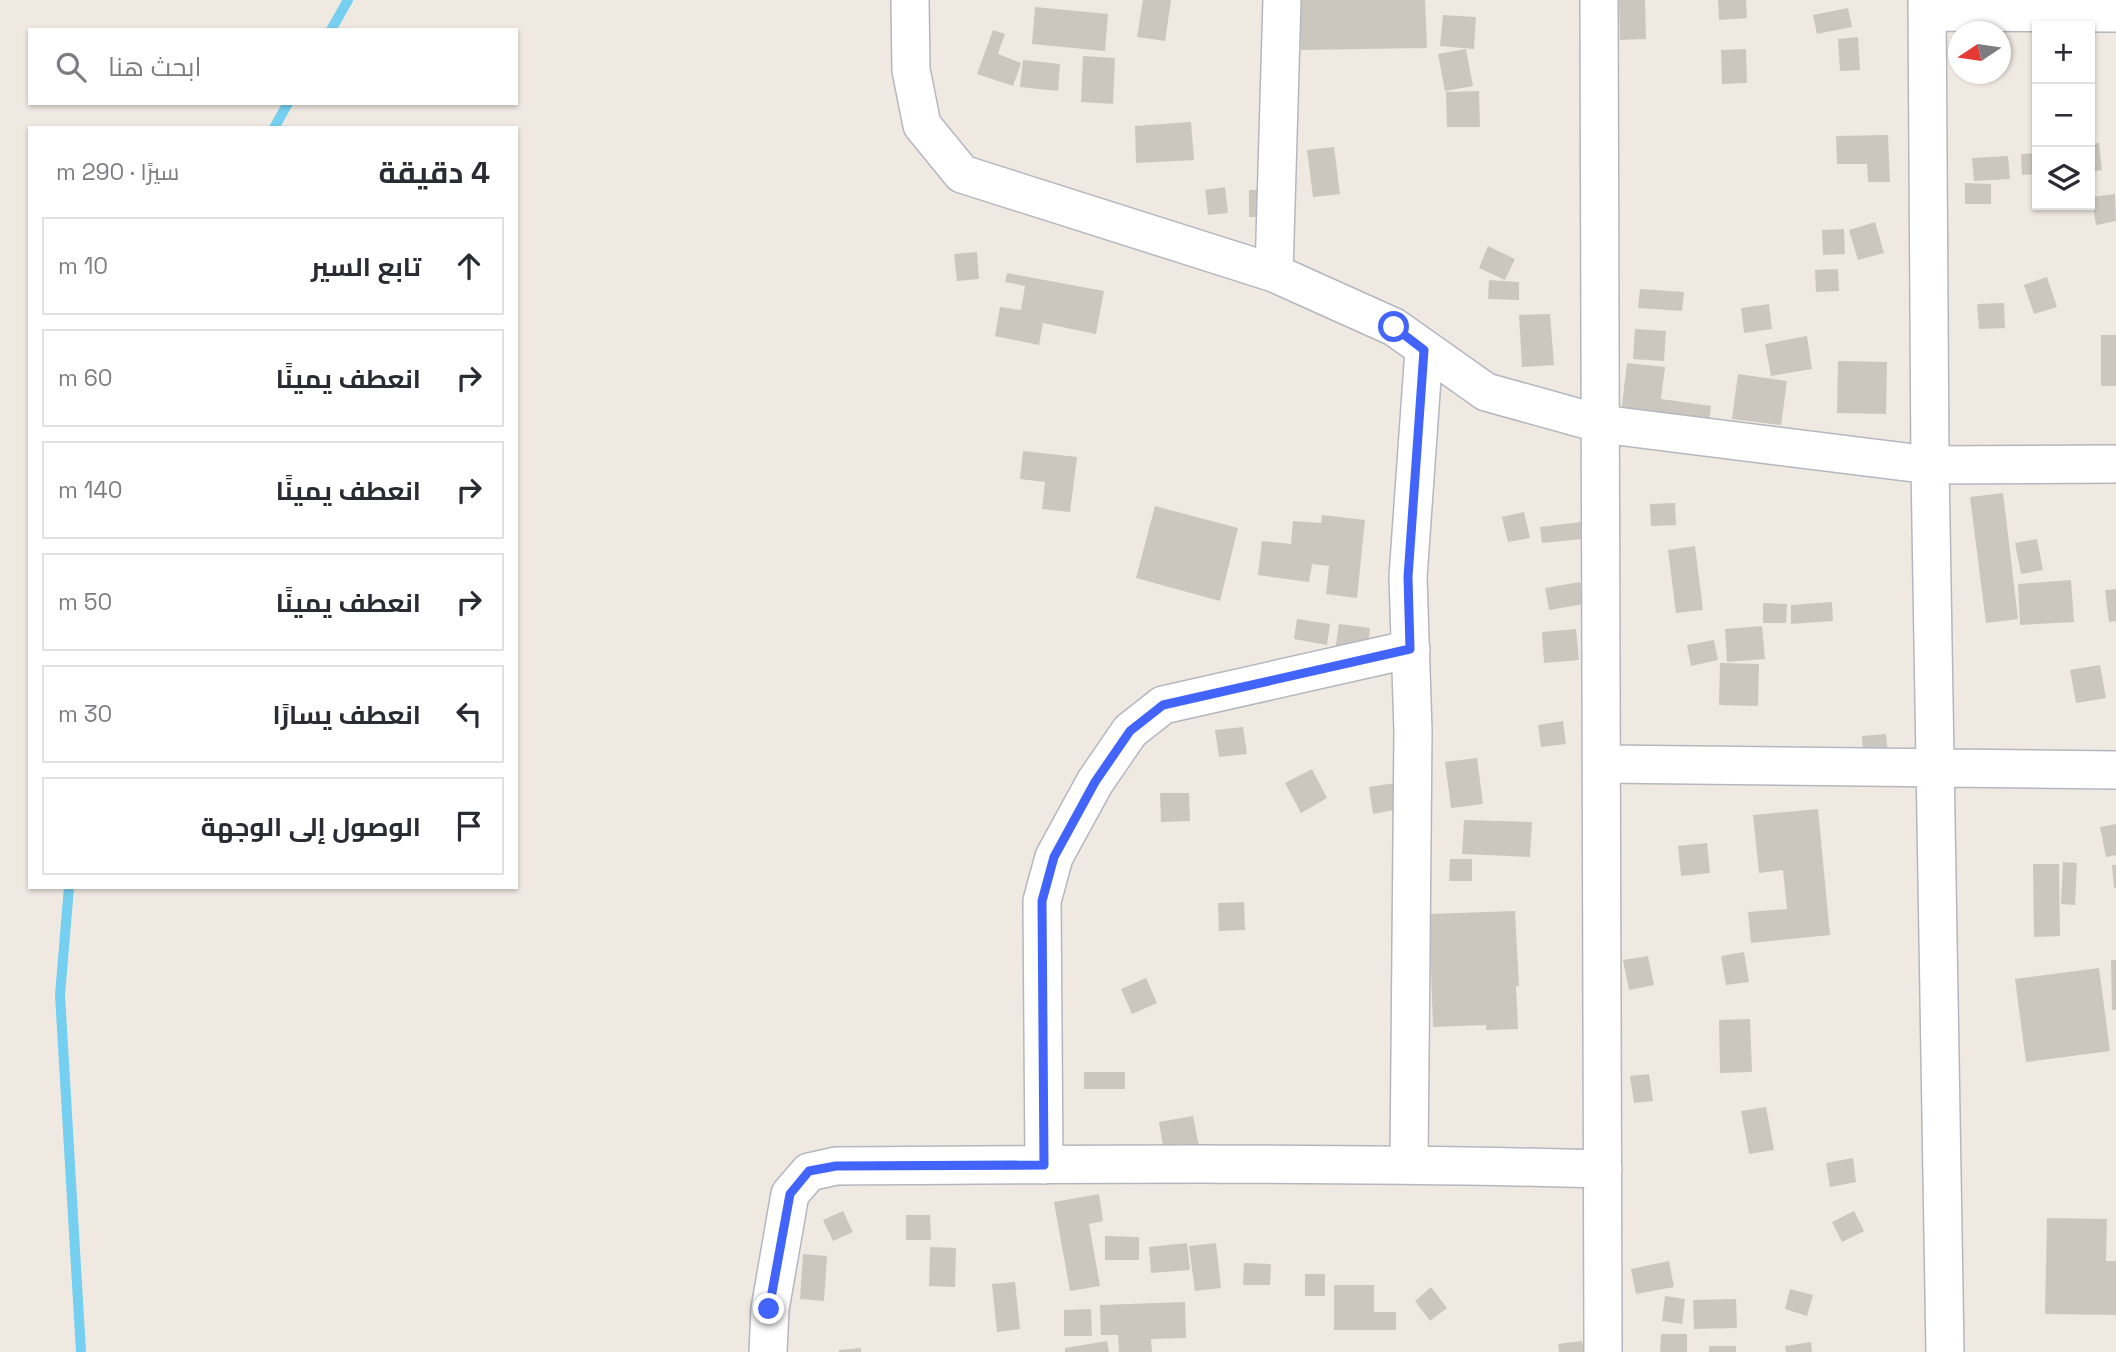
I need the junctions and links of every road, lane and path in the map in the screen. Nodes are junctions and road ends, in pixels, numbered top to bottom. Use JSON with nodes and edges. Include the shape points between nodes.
{"nodes":[{"id":1,"x":910,"y":0,"type":"edge"},
{"id":2,"x":1282,"y":0,"type":"edge"},
{"id":3,"x":1599,"y":0,"type":"edge"},
{"id":4,"x":1927,"y":6,"type":"edge"},
{"id":5,"x":2116,"y":13,"type":"edge"},
{"id":6,"x":1273,"y":273,"type":"junction"},
{"id":7,"x":1424,"y":350,"type":"junction"},
{"id":8,"x":1601,"y":424,"type":"junction"},
{"id":9,"x":2116,"y":464,"type":"edge"},
{"id":10,"x":1930,"y":465,"type":"junction"},
{"id":11,"x":1410,"y":649,"type":"junction"},
{"id":12,"x":1603,"y":764,"type":"junction"},
{"id":13,"x":1936,"y":769,"type":"junction"},
{"id":14,"x":2116,"y":770,"type":"edge"},
{"id":15,"x":1409,"y":1164,"type":"junction"},
{"id":16,"x":1044,"y":1165,"type":"junction"},
{"id":17,"x":1603,"y":1169,"type":"junction"},
{"id":18,"x":768,"y":1352,"type":"edge"},
{"id":19,"x":1604,"y":1352,"type":"edge"},
{"id":20,"x":1945,"y":1352,"type":"edge"}],
"edges":[{"from":1,"to":6,"type":"street","via":[[911,70],[922,125],[962,173]]},
{"from":2,"to":6,"type":"street"},
{"from":3,"to":8,"type":"street"},
{"from":4,"to":5,"type":"street"},
{"from":4,"to":10,"type":"street"},
{"from":6,"to":7,"type":"street","via":[[1394,327]]},
{"from":7,"to":8,"type":"street","via":[[1486,392]]},
{"from":7,"to":11,"type":"street","via":[[1408,577]]},
{"from":8,"to":10,"type":"street"},
{"from":8,"to":12,"type":"street"},
{"from":9,"to":10,"type":"street"},
{"from":10,"to":13,"type":"street"},
{"from":11,"to":15,"type":"street"},
{"from":11,"to":16,"type":"street","via":[[1163,705],[1130,731],[1095,782],[1054,857],[1042,901]]},
{"from":12,"to":13,"type":"street"},
{"from":12,"to":17,"type":"street"},
{"from":13,"to":14,"type":"street"},
{"from":13,"to":20,"type":"street"},
{"from":15,"to":16,"type":"street"},
{"from":15,"to":17,"type":"street"},
{"from":16,"to":18,"type":"street","via":[[836,1166],[809,1171],[790,1194],[769,1309]]},
{"from":17,"to":19,"type":"street"}]}
